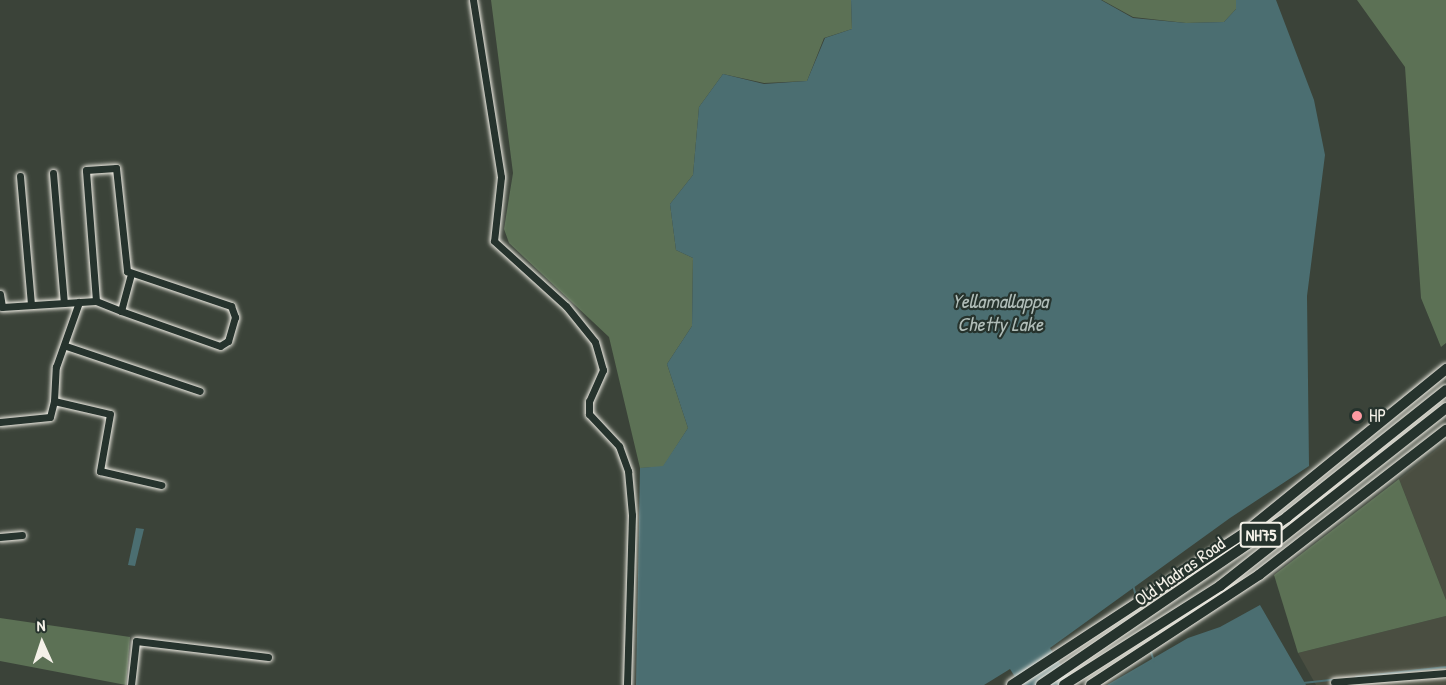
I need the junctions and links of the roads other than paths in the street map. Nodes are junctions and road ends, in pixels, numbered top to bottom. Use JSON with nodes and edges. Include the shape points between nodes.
{"nodes":[{"id":1,"x":473,"y":0,"type":"edge"},
{"id":2,"x":52,"y":173,"type":"dead end"},
{"id":3,"x":20,"y":176,"type":"dead end"},
{"id":4,"x":131,"y":274,"type":"junction"},
{"id":5,"x":0,"y":294,"type":"edge"},
{"id":6,"x":96,"y":301,"type":"junction"},
{"id":7,"x":79,"y":302,"type":"junction"},
{"id":8,"x":64,"y":303,"type":"junction"},
{"id":9,"x":31,"y":304,"type":"junction"},
{"id":10,"x":121,"y":311,"type":"junction"},
{"id":11,"x":66,"y":346,"type":"junction"},
{"id":12,"x":1446,"y":369,"type":"edge"},
{"id":13,"x":1446,"y":390,"type":"edge"},
{"id":14,"x":200,"y":391,"type":"dead end"},
{"id":15,"x":54,"y":401,"type":"junction"},
{"id":16,"x":1446,"y":408,"type":"edge"},
{"id":17,"x":0,"y":422,"type":"edge"},
{"id":18,"x":1446,"y":430,"type":"edge"},
{"id":19,"x":161,"y":485,"type":"dead end"},
{"id":20,"x":22,"y":535,"type":"dead end"},
{"id":21,"x":0,"y":537,"type":"edge"},
{"id":22,"x":268,"y":657,"type":"dead end"},
{"id":23,"x":1446,"y":673,"type":"edge"},
{"id":24,"x":1334,"y":682,"type":"dead end"},
{"id":25,"x":131,"y":685,"type":"edge"},
{"id":26,"x":627,"y":685,"type":"edge"},
{"id":27,"x":1012,"y":685,"type":"edge"},
{"id":28,"x":1041,"y":685,"type":"edge"},
{"id":29,"x":1064,"y":685,"type":"edge"},
{"id":30,"x":1091,"y":685,"type":"edge"}],
"edges":[{"from":1,"to":26,"type":"street","via":[[501,177],[494,241],[566,306],[595,342],[603,370],[589,400],[589,414],[619,446],[628,471],[632,515]]},
{"from":2,"to":8,"type":"street"},
{"from":3,"to":9,"type":"street"},
{"from":4,"to":6,"type":"street","via":[[127,271],[116,168],[86,170]]},
{"from":4,"to":10,"type":"street"},
{"from":4,"to":10,"type":"street","via":[[231,306],[235,317],[228,341],[220,346]]},
{"from":5,"to":9,"type":"street","via":[[2,307]]},
{"from":6,"to":7,"type":"street"},
{"from":6,"to":10,"type":"street"},
{"from":7,"to":8,"type":"street"},
{"from":7,"to":11,"type":"street"},
{"from":8,"to":9,"type":"street"},
{"from":11,"to":14,"type":"street"},
{"from":11,"to":15,"type":"street","via":[[56,367]]},
{"from":12,"to":27,"type":"main road","via":[[1243,534]]},
{"from":13,"to":28,"type":"main road","name":"Old Madras Road","number":"NH75","via":[[1287,517]]},
{"from":15,"to":17,"type":"street","via":[[50,417]]},
{"from":15,"to":19,"type":"street","via":[[110,414],[100,471]]},
{"from":16,"to":29,"type":"main road","name":"Old Madras Road","number":"NH75","via":[[1220,586]]},
{"from":18,"to":30,"type":"main road","via":[[1259,575]]},
{"from":20,"to":21,"type":"street"},
{"from":22,"to":25,"type":"street","via":[[136,641]]},
{"from":23,"to":24,"type":"street"}]}
